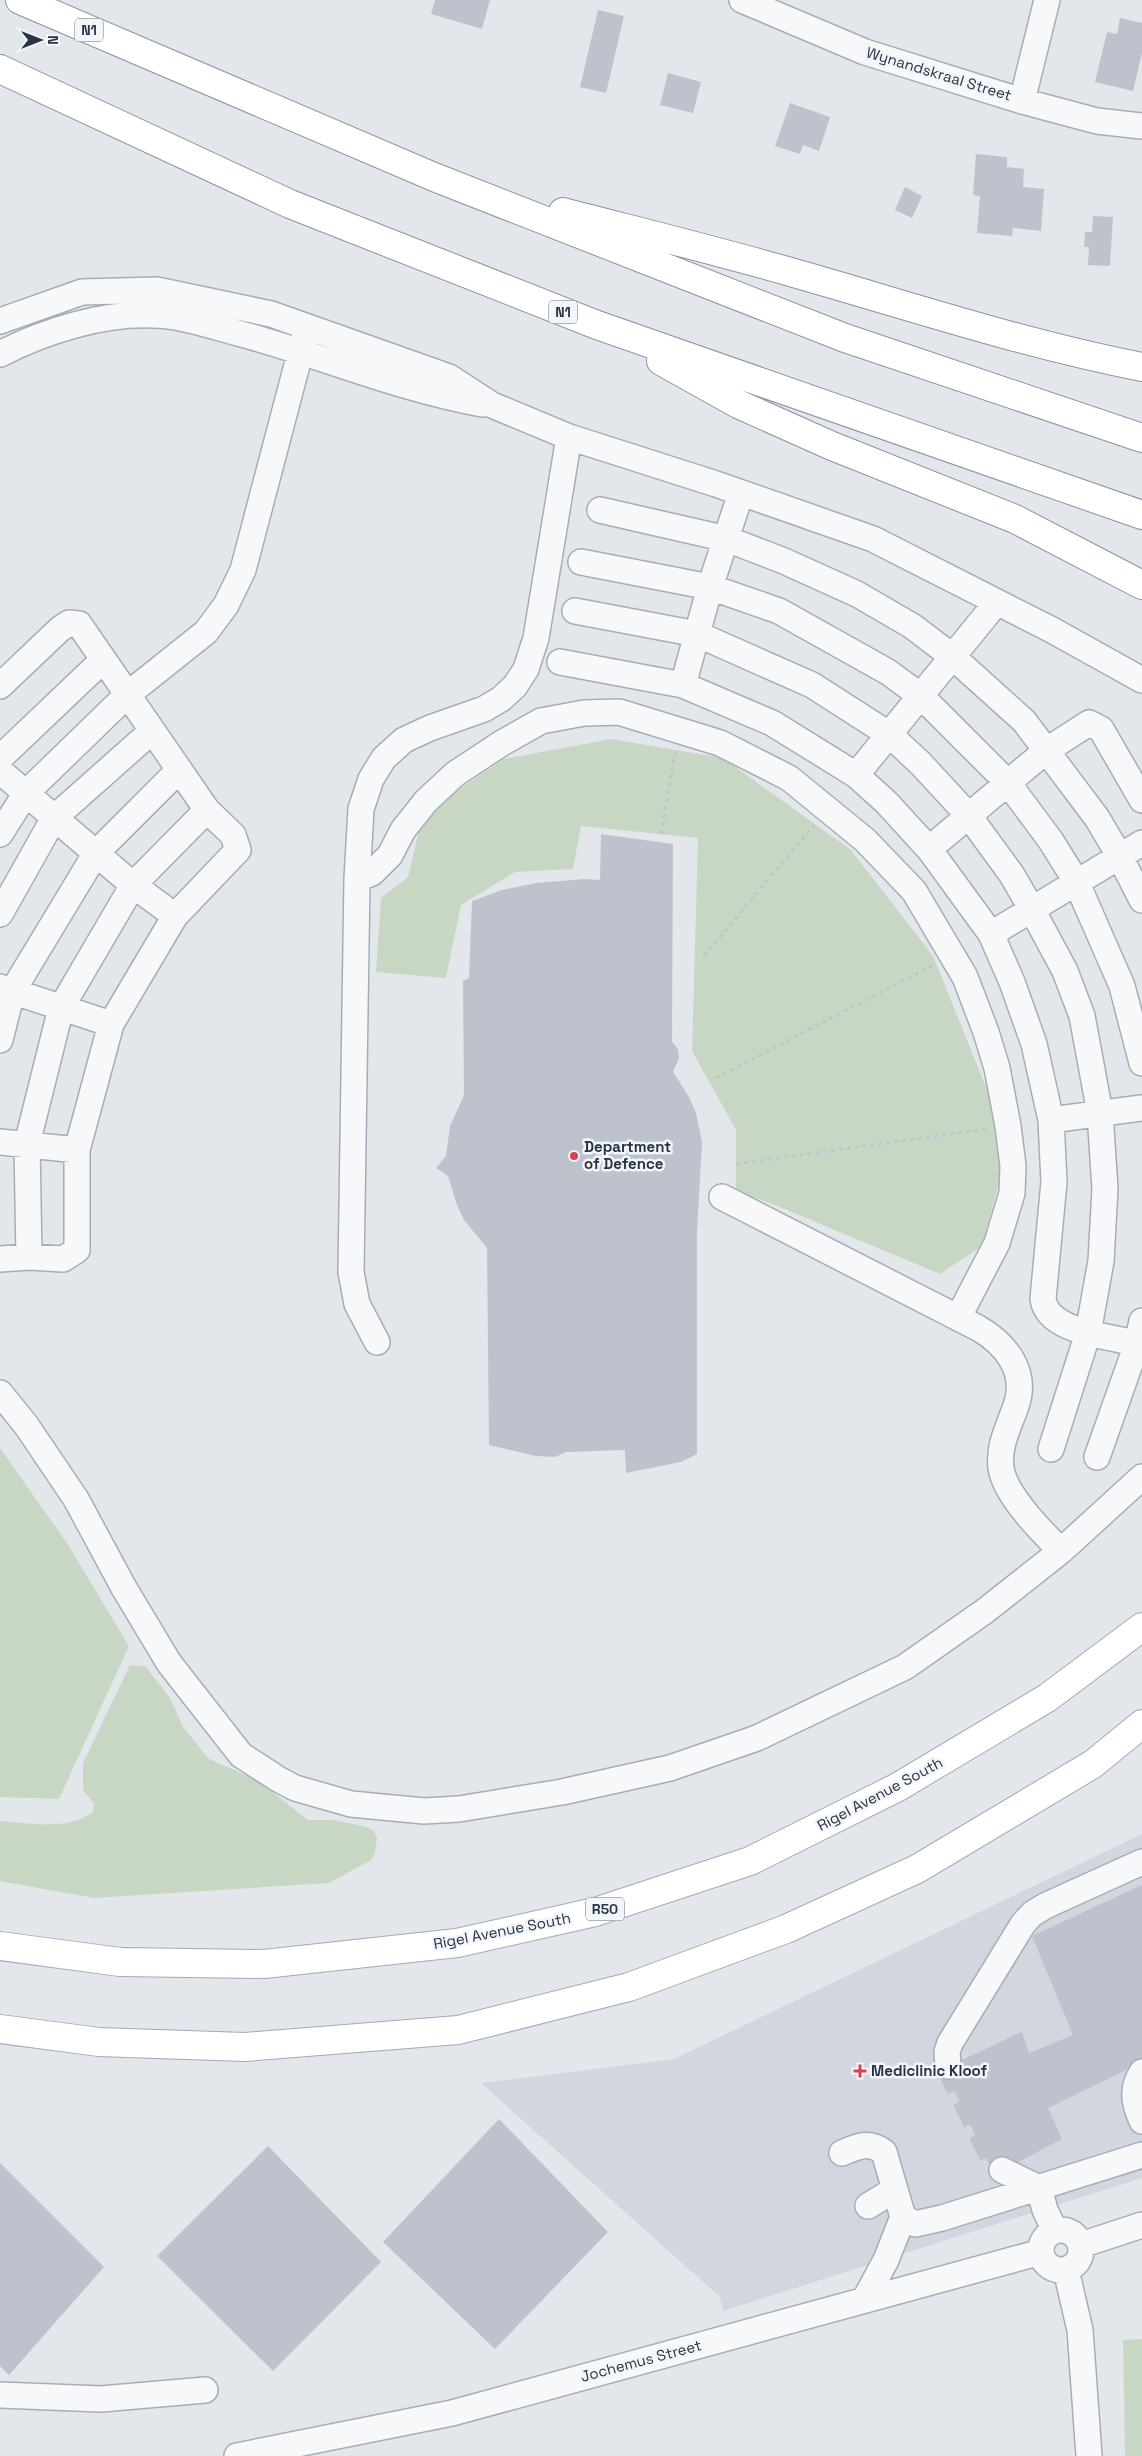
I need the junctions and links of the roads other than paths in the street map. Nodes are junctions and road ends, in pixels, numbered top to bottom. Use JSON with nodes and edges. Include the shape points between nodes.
{"nodes":[{"id":1,"x":20,"y":0,"type":"edge"},
{"id":2,"x":742,"y":0,"type":"edge"},
{"id":3,"x":1047,"y":0,"type":"edge"},
{"id":4,"x":0,"y":69,"type":"edge"},
{"id":5,"x":1022,"y":100,"type":"junction"},
{"id":6,"x":1142,"y":126,"type":"edge"},
{"id":7,"x":434,"y":177,"type":"junction"},
{"id":8,"x":0,"y":321,"type":"edge"},
{"id":9,"x":597,"y":325,"type":"junction"},
{"id":10,"x":307,"y":327,"type":"junction"},
{"id":11,"x":299,"y":351,"type":"junction"},
{"id":12,"x":0,"y":354,"type":"edge"},
{"id":13,"x":1142,"y":367,"type":"edge"},
{"id":14,"x":492,"y":405,"type":"junction"},
{"id":15,"x":569,"y":437,"type":"junction"},
{"id":16,"x":1142,"y":438,"type":"edge"},
{"id":17,"x":741,"y":493,"type":"junction"},
{"id":18,"x":600,"y":510,"type":"dead end"},
{"id":19,"x":1142,"y":515,"type":"edge"},
{"id":20,"x":726,"y":538,"type":"junction"},
{"id":21,"x":581,"y":562,"type":"dead end"},
{"id":22,"x":1142,"y":585,"type":"edge"},
{"id":23,"x":710,"y":587,"type":"junction"},
{"id":24,"x":997,"y":602,"type":"junction"},
{"id":25,"x":575,"y":611,"type":"dead end"},
{"id":26,"x":697,"y":634,"type":"junction"},
{"id":27,"x":953,"y":657,"type":"junction"},
{"id":28,"x":103,"y":660,"type":"junction"},
{"id":29,"x":560,"y":662,"type":"dead end"},
{"id":30,"x":1142,"y":680,"type":"edge"},
{"id":31,"x":683,"y":684,"type":"junction"},
{"id":32,"x":0,"y":686,"type":"edge"},
{"id":33,"x":127,"y":695,"type":"junction"},
{"id":34,"x":922,"y":697,"type":"junction"},
{"id":35,"x":152,"y":731,"type":"junction"},
{"id":36,"x":890,"y":735,"type":"junction"},
{"id":37,"x":1047,"y":750,"type":"junction"},
{"id":38,"x":0,"y":758,"type":"edge"},
{"id":39,"x":179,"y":770,"type":"junction"},
{"id":40,"x":0,"y":771,"type":"edge"},
{"id":41,"x":856,"y":775,"type":"junction"},
{"id":42,"x":1008,"y":783,"type":"junction"},
{"id":43,"x":26,"y":793,"type":"junction"},
{"id":44,"x":1142,"y":800,"type":"edge"},
{"id":45,"x":207,"y":810,"type":"junction"},
{"id":46,"x":969,"y":816,"type":"junction"},
{"id":47,"x":54,"y":818,"type":"junction"},
{"id":48,"x":0,"y":834,"type":"edge"},
{"id":49,"x":1142,"y":843,"type":"edge"},
{"id":50,"x":929,"y":849,"type":"junction"},
{"id":51,"x":96,"y":853,"type":"junction"},
{"id":52,"x":1120,"y":857,"type":"junction"},
{"id":53,"x":357,"y":878,"type":"junction"},
{"id":54,"x":1076,"y":881,"type":"junction"},
{"id":55,"x":133,"y":885,"type":"junction"},
{"id":56,"x":1142,"y":900,"type":"edge"},
{"id":57,"x":1030,"y":908,"type":"junction"},
{"id":58,"x":0,"y":914,"type":"edge"},
{"id":59,"x":174,"y":916,"type":"junction"},
{"id":60,"x":991,"y":934,"type":"junction"},
{"id":61,"x":6,"y":989,"type":"edge"},
{"id":62,"x":61,"y":1008,"type":"junction"},
{"id":63,"x":111,"y":1024,"type":"junction"},
{"id":64,"x":0,"y":1040,"type":"edge"},
{"id":65,"x":1142,"y":1063,"type":"edge"},
{"id":66,"x":1142,"y":1108,"type":"edge"},
{"id":67,"x":1100,"y":1113,"type":"junction"},
{"id":68,"x":1051,"y":1120,"type":"junction"},
{"id":69,"x":0,"y":1142,"type":"edge"},
{"id":70,"x":27,"y":1144,"type":"junction"},
{"id":71,"x":76,"y":1150,"type":"junction"},
{"id":72,"x":722,"y":1197,"type":"dead end"},
{"id":73,"x":29,"y":1257,"type":"junction"},
{"id":74,"x":0,"y":1258,"type":"edge"},
{"id":75,"x":958,"y":1318,"type":"junction"},
{"id":76,"x":1088,"y":1333,"type":"junction"},
{"id":77,"x":1140,"y":1337,"type":"edge"},
{"id":78,"x":377,"y":1342,"type":"dead end"},
{"id":79,"x":0,"y":1393,"type":"edge"},
{"id":80,"x":1051,"y":1449,"type":"dead end"},
{"id":81,"x":1097,"y":1457,"type":"dead end"},
{"id":82,"x":1142,"y":1477,"type":"edge"},
{"id":83,"x":1061,"y":1551,"type":"junction"},
{"id":84,"x":1142,"y":1627,"type":"edge"},
{"id":85,"x":1142,"y":1724,"type":"edge"},
{"id":86,"x":1142,"y":1862,"type":"edge"},
{"id":87,"x":0,"y":1946,"type":"edge"},
{"id":88,"x":0,"y":2029,"type":"edge"},
{"id":89,"x":948,"y":2066,"type":"tunnel mouth"},
{"id":90,"x":1142,"y":2072,"type":"edge"},
{"id":91,"x":1142,"y":2121,"type":"edge"},
{"id":92,"x":842,"y":2153,"type":"dead end"},
{"id":93,"x":1142,"y":2155,"type":"edge"},
{"id":94,"x":1002,"y":2170,"type":"tunnel mouth"},
{"id":95,"x":1038,"y":2188,"type":"junction"},
{"id":96,"x":894,"y":2190,"type":"junction"},
{"id":97,"x":868,"y":2206,"type":"dead end"},
{"id":98,"x":909,"y":2220,"type":"junction"},
{"id":99,"x":1142,"y":2225,"type":"edge"},
{"id":100,"x":1055,"y":2231,"type":"junction"},
{"id":101,"x":1081,"y":2245,"type":"junction"},
{"id":102,"x":1041,"y":2252,"type":"junction"},
{"id":103,"x":1066,"y":2270,"type":"junction"},
{"id":104,"x":876,"y":2296,"type":"junction"},
{"id":105,"x":205,"y":2390,"type":"dead end"},
{"id":106,"x":0,"y":2395,"type":"edge"},
{"id":107,"x":237,"y":2456,"type":"edge"},
{"id":108,"x":1089,"y":2456,"type":"edge"}],
"edges":[{"from":1,"to":7,"type":"main road","number":"N1"},
{"from":2,"to":5,"type":"street","name":"Wynandskraal Street","via":[[865,52]]},
{"from":3,"to":5,"type":"street"},
{"from":4,"to":9,"type":"main road","number":"N1","via":[[290,204]]},
{"from":5,"to":6,"type":"street","name":"Wynandskraal Street","via":[[1097,121]]},
{"from":7,"to":13,"type":"main road","via":[[784,270],[983,329],[1081,355]]},
{"from":7,"to":16,"type":"main road","number":"N1","via":[[845,338]]},
{"from":8,"to":10,"type":"street","via":[[82,292],[156,290],[271,314]]},
{"from":9,"to":19,"type":"main road","number":"N1"},
{"from":9,"to":22,"type":"main road","via":[[738,404],[832,446],[1015,519]]},
{"from":10,"to":11,"type":"street"},
{"from":10,"to":14,"type":"street","via":[[449,377]]},
{"from":11,"to":12,"type":"street","via":[[211,326],[153,315],[88,321]]},
{"from":11,"to":14,"type":"street","via":[[445,397]]},
{"from":11,"to":33,"type":"street","via":[[243,570],[226,605],[206,632]]},
{"from":14,"to":15,"type":"street"},
{"from":15,"to":17,"type":"street"},
{"from":15,"to":53,"type":"street","via":[[536,638],[526,669],[516,686],[501,699],[484,709],[404,740],[384,758],[371,779],[361,809]]},
{"from":17,"to":20,"type":"street"},
{"from":17,"to":24,"type":"street","via":[[873,539]]},
{"from":18,"to":20,"type":"street"},
{"from":20,"to":23,"type":"street"},
{"from":20,"to":27,"type":"street","via":[[857,594],[912,626]]},
{"from":21,"to":23,"type":"street"},
{"from":23,"to":26,"type":"street"},
{"from":23,"to":34,"type":"street","via":[[779,611],[888,672]]},
{"from":24,"to":27,"type":"street"},
{"from":24,"to":30,"type":"street"},
{"from":25,"to":26,"type":"street"},
{"from":26,"to":31,"type":"street"},
{"from":26,"to":36,"type":"street","via":[[812,685]]},
{"from":27,"to":34,"type":"street"},
{"from":27,"to":37,"type":"street","via":[[1024,721]]},
{"from":28,"to":32,"type":"street","via":[[82,627],[75,622],[69,623]]},
{"from":28,"to":33,"type":"street"},
{"from":28,"to":38,"type":"street"},
{"from":29,"to":31,"type":"street"},
{"from":31,"to":41,"type":"street","via":[[772,724]]},
{"from":33,"to":35,"type":"street"},
{"from":33,"to":43,"type":"street"},
{"from":34,"to":36,"type":"street"},
{"from":34,"to":42,"type":"street"},
{"from":35,"to":39,"type":"street"},
{"from":35,"to":47,"type":"street"},
{"from":36,"to":41,"type":"street"},
{"from":36,"to":46,"type":"street"},
{"from":37,"to":42,"type":"street"},
{"from":37,"to":44,"type":"street","via":[[1084,725],[1097,726]]},
{"from":37,"to":52,"type":"street","via":[[1097,818]]},
{"from":39,"to":45,"type":"street"},
{"from":39,"to":51,"type":"street"},
{"from":40,"to":43,"type":"street"},
{"from":41,"to":50,"type":"street"},
{"from":42,"to":46,"type":"street"},
{"from":42,"to":54,"type":"street"},
{"from":43,"to":47,"type":"street"},
{"from":43,"to":48,"type":"street"},
{"from":45,"to":55,"type":"street"},
{"from":45,"to":59,"type":"street","via":[[233,835],[238,850]]},
{"from":46,"to":50,"type":"street"},
{"from":46,"to":57,"type":"street","via":[[1012,875]]},
{"from":47,"to":51,"type":"street"},
{"from":47,"to":58,"type":"street"},
{"from":49,"to":52,"type":"street"},
{"from":50,"to":60,"type":"street"},
{"from":51,"to":55,"type":"street"},
{"from":51,"to":61,"type":"street"},
{"from":52,"to":54,"type":"street"},
{"from":52,"to":56,"type":"street"},
{"from":53,"to":75,"type":"street","via":[[372,873],[390,855],[414,815],[455,774],[540,721],[584,713],[619,712],[720,743],[789,778],[865,840],[914,891],[965,976],[986,1032],[997,1068],[1008,1126],[1014,1166],[1012,1193],[997,1243]]},
{"from":53,"to":78,"type":"street","via":[[351,1272],[357,1304]]},
{"from":54,"to":57,"type":"street"},
{"from":54,"to":65,"type":"street","via":[[1122,986]]},
{"from":55,"to":59,"type":"street"},
{"from":55,"to":62,"type":"street"},
{"from":57,"to":60,"type":"street"},
{"from":57,"to":67,"type":"street","via":[[1065,971],[1082,1016]]},
{"from":59,"to":63,"type":"street"},
{"from":60,"to":68,"type":"street","via":[[1034,1044]]},
{"from":61,"to":62,"type":"street"},
{"from":61,"to":64,"type":"street"},
{"from":62,"to":63,"type":"street"},
{"from":62,"to":70,"type":"street"},
{"from":63,"to":71,"type":"street"},
{"from":66,"to":67,"type":"street"},
{"from":67,"to":68,"type":"street"},
{"from":67,"to":76,"type":"street","via":[[1105,1189],[1101,1261]]},
{"from":68,"to":76,"type":"street","via":[[1054,1182],[1044,1308],[1054,1319]]},
{"from":69,"to":70,"type":"street"},
{"from":70,"to":71,"type":"street"},
{"from":70,"to":73,"type":"street"},
{"from":71,"to":73,"type":"street","via":[[77,1250],[63,1259]]},
{"from":72,"to":75,"type":"street"},
{"from":73,"to":74,"type":"street"},
{"from":75,"to":83,"type":"street","via":[[992,1336],[1014,1362],[1020,1391],[1005,1433],[1001,1467],[1004,1480],[1034,1524]]},
{"from":76,"to":77,"type":"street"},
{"from":76,"to":80,"type":"street"},
{"from":77,"to":81,"type":"street"},
{"from":79,"to":83,"type":"street","via":[[76,1499],[169,1664],[241,1754],[295,1788],[351,1804],[424,1811],[477,1806],[562,1792],[670,1768],[748,1741],[904,1667],[985,1611]]},
{"from":82,"to":83,"type":"street"},
{"from":84,"to":87,"type":"main road","name":"Rigel Avenue South","number":"R50","via":[[1047,1698],[898,1787],[750,1861],[595,1912],[457,1943],[264,1964],[120,1962]]},
{"from":85,"to":88,"type":"main road","via":[[1093,1764],[917,1868],[786,1929],[629,1987],[458,2030],[245,2047],[99,2042]]},
{"from":86,"to":89,"type":"street","via":[[1032,1914],[950,2043]]},
{"from":90,"to":91,"type":"street","via":[[1133,2097]]},
{"from":92,"to":96,"type":"street","via":[[862,2145],[877,2147],[887,2158]]},
{"from":93,"to":95,"type":"street"},
{"from":94,"to":95,"type":"street"},
{"from":95,"to":98,"type":"street","via":[[940,2207]]},
{"from":95,"to":100,"type":"street"},
{"from":96,"to":97,"type":"street"},
{"from":96,"to":98,"type":"street"},
{"from":98,"to":104,"type":"street","via":[[904,2247]]},
{"from":99,"to":101,"type":"street"},
{"from":100,"to":101,"type":"street","via":[[1074,2234]]},
{"from":100,"to":102,"type":"street","via":[[1044,2239]]},
{"from":101,"to":103,"type":"street","via":[[1080,2258]]},
{"from":102,"to":103,"type":"street","via":[[1052,2269]]},
{"from":102,"to":104,"type":"street","name":"Jochemus Street"},
{"from":103,"to":108,"type":"street","via":[[1080,2330]]},
{"from":104,"to":107,"type":"street","name":"Jochemus Street","via":[[452,2413]]},
{"from":105,"to":106,"type":"street","via":[[101,2399]]}]}
